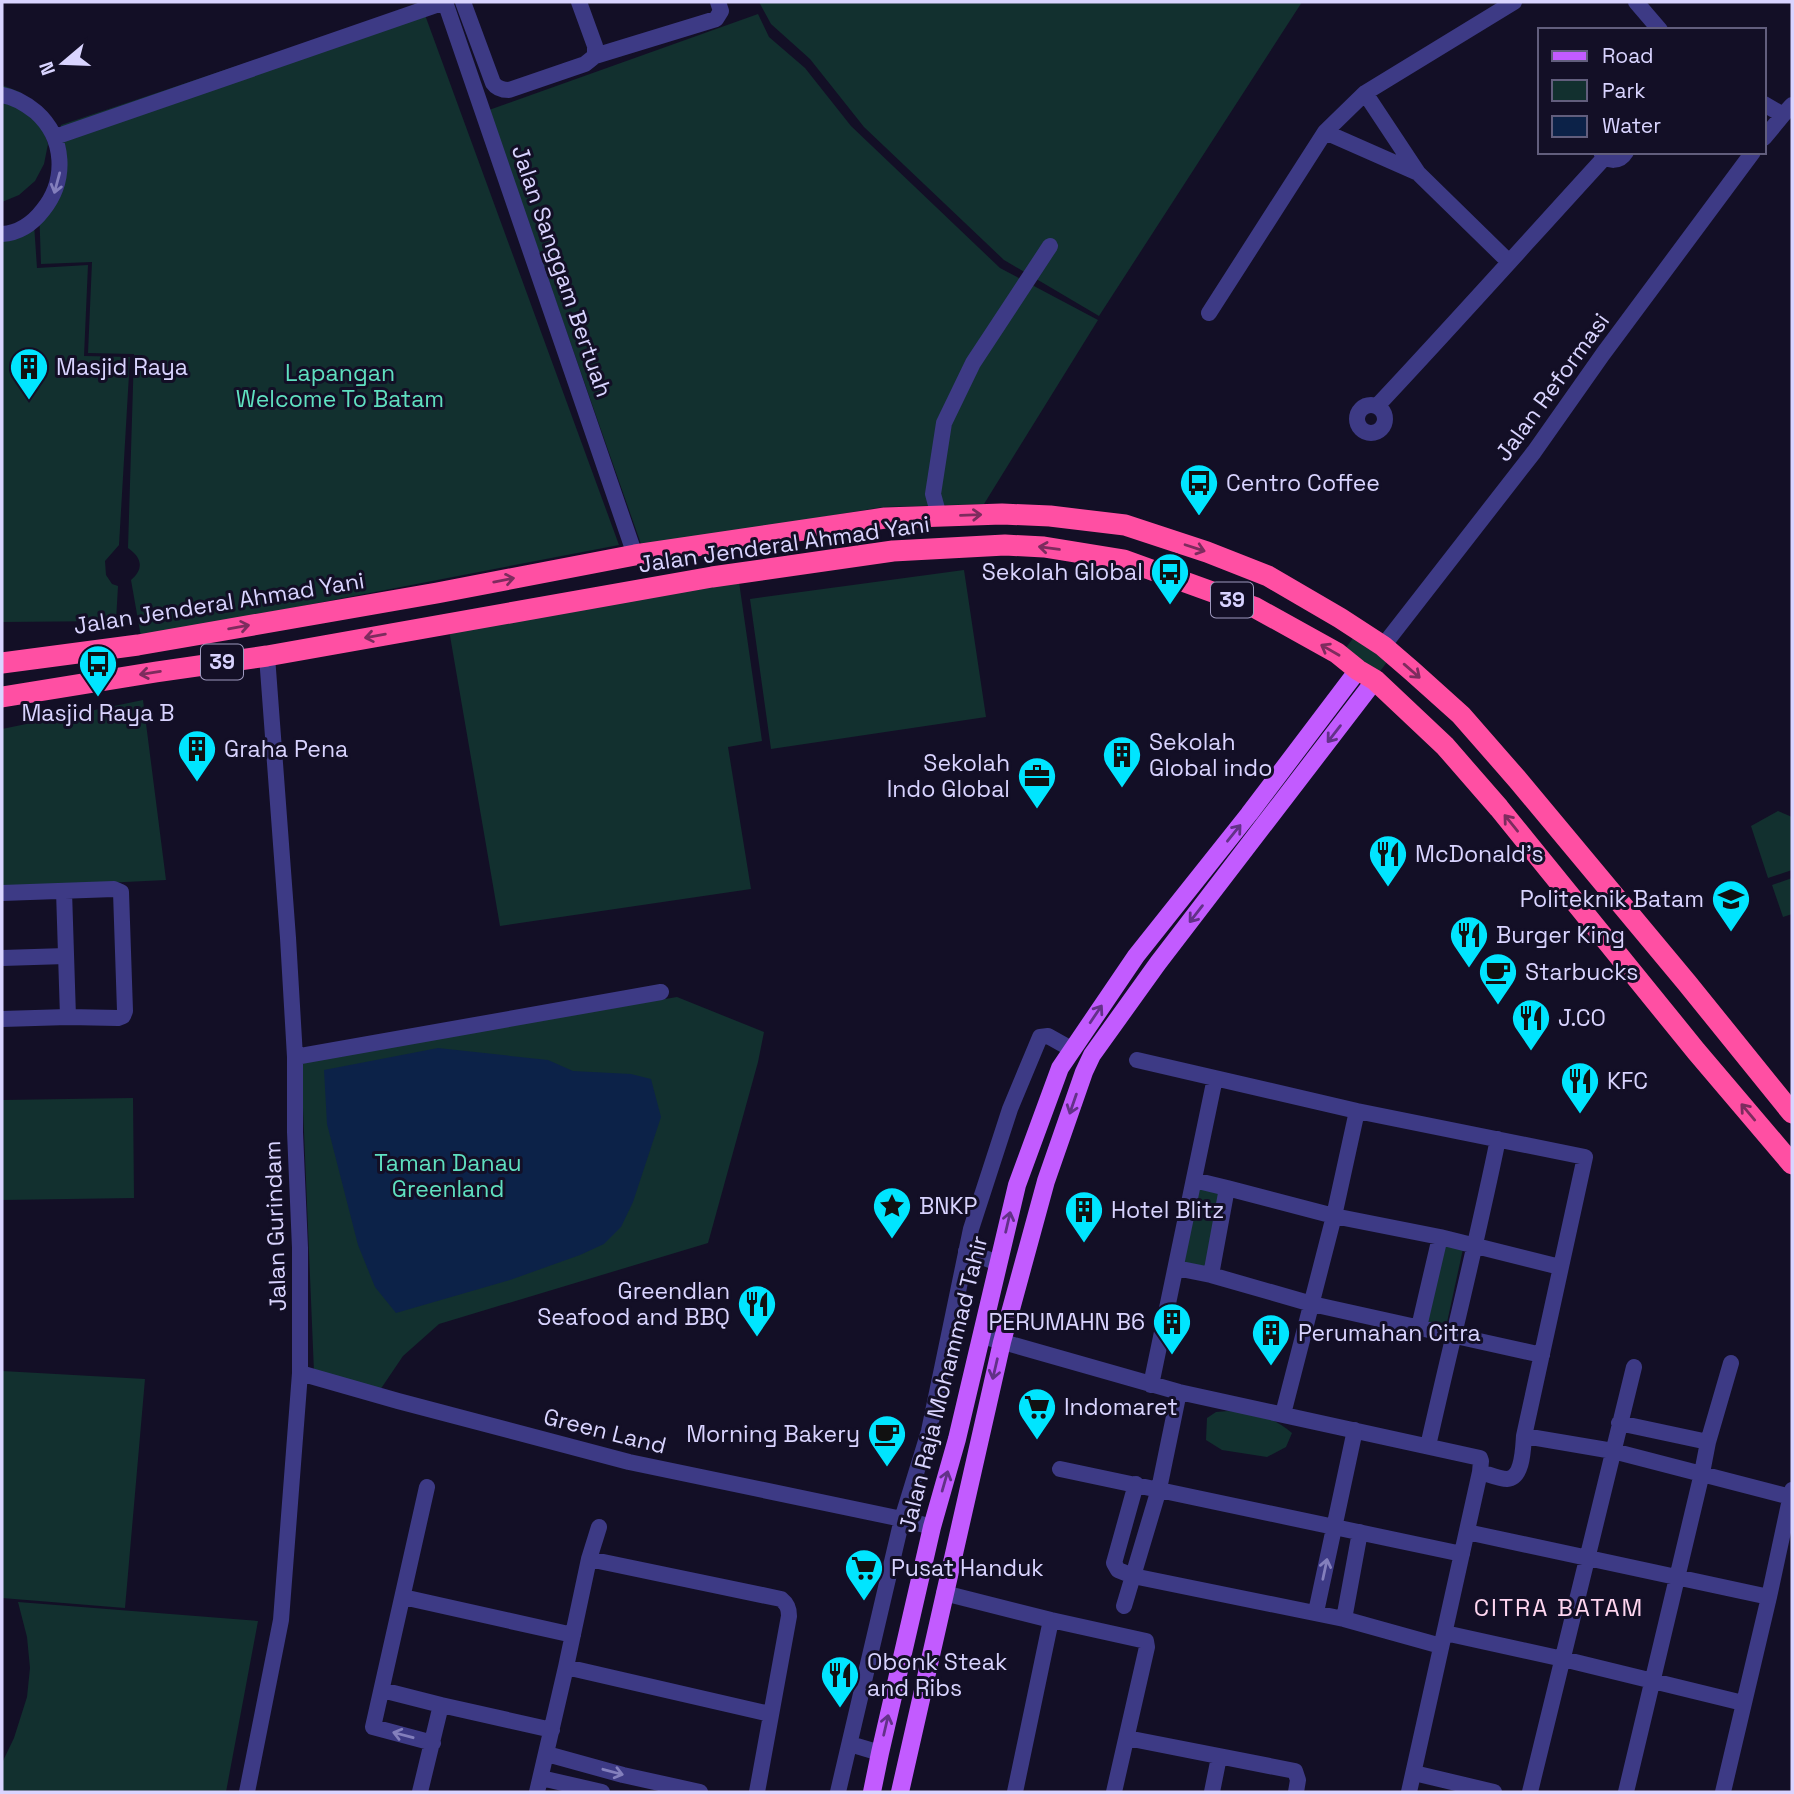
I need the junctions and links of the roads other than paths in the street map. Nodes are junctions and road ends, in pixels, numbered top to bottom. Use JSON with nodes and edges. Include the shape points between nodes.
{"nodes":[{"id":1,"x":445,"y":2,"type":"edge"},
{"id":2,"x":463,"y":2,"type":"edge"},
{"id":3,"x":579,"y":2,"type":"edge"},
{"id":4,"x":718,"y":2,"type":"edge"},
{"id":5,"x":1514,"y":2,"type":"edge"},
{"id":6,"x":1636,"y":2,"type":"edge"},
{"id":7,"x":1658,"y":28,"type":"edge"},
{"id":8,"x":595,"y":51,"type":"junction"},
{"id":9,"x":1365,"y":93,"type":"junction"},
{"id":10,"x":2,"y":95,"type":"edge"},
{"id":11,"x":1766,"y":105,"type":"edge"},
{"id":12,"x":1787,"y":110,"type":"edge"},
{"id":13,"x":1325,"y":132,"type":"junction"},
{"id":14,"x":55,"y":136,"type":"junction"},
{"id":15,"x":1766,"y":136,"type":"edge"},
{"id":16,"x":1625,"y":154,"type":"edge"},
{"id":17,"x":1749,"y":154,"type":"edge"},
{"id":18,"x":1603,"y":155,"type":"edge"},
{"id":19,"x":1418,"y":173,"type":"junction"},
{"id":20,"x":2,"y":234,"type":"edge"},
{"id":21,"x":1050,"y":246,"type":"dead end"},
{"id":22,"x":1509,"y":262,"type":"junction"},
{"id":23,"x":1209,"y":313,"type":"dead end"},
{"id":24,"x":1377,"y":407,"type":"dead end"},
{"id":25,"x":939,"y":516,"type":"junction"},
{"id":26,"x":635,"y":555,"type":"junction"},
{"id":27,"x":437,"y":593,"type":"junction"},
{"id":28,"x":442,"y":625,"type":"junction"},
{"id":29,"x":1383,"y":646,"type":"junction"},
{"id":30,"x":267,"y":656,"type":"junction"},
{"id":31,"x":2,"y":663,"type":"edge"},
{"id":32,"x":1367,"y":675,"type":"junction"},
{"id":33,"x":2,"y":697,"type":"edge"},
{"id":34,"x":64,"y":891,"type":"junction"},
{"id":35,"x":2,"y":893,"type":"edge"},
{"id":36,"x":66,"y":956,"type":"junction"},
{"id":37,"x":2,"y":958,"type":"edge"},
{"id":38,"x":661,"y":992,"type":"dead end"},
{"id":39,"x":68,"y":1017,"type":"junction"},
{"id":40,"x":2,"y":1019,"type":"edge"},
{"id":41,"x":1073,"y":1050,"type":"junction"},
{"id":42,"x":295,"y":1057,"type":"junction"},
{"id":43,"x":1137,"y":1060,"type":"dead end"},
{"id":44,"x":1215,"y":1078,"type":"junction"},
{"id":45,"x":1357,"y":1111,"type":"junction"},
{"id":46,"x":1792,"y":1113,"type":"edge"},
{"id":47,"x":1498,"y":1139,"type":"junction"},
{"id":48,"x":1792,"y":1164,"type":"edge"},
{"id":49,"x":1194,"y":1180,"type":"junction"},
{"id":50,"x":1227,"y":1188,"type":"junction"},
{"id":51,"x":1334,"y":1216,"type":"junction"},
{"id":52,"x":1440,"y":1237,"type":"junction"},
{"id":53,"x":1476,"y":1246,"type":"junction"},
{"id":54,"x":966,"y":1251,"type":"junction"},
{"id":55,"x":998,"y":1263,"type":"junction"},
{"id":56,"x":1560,"y":1267,"type":"junction"},
{"id":57,"x":1176,"y":1268,"type":"junction"},
{"id":58,"x":1210,"y":1275,"type":"junction"},
{"id":59,"x":1312,"y":1304,"type":"junction"},
{"id":60,"x":1419,"y":1328,"type":"junction"},
{"id":61,"x":1453,"y":1335,"type":"junction"},
{"id":62,"x":982,"y":1336,"type":"junction"},
{"id":63,"x":1002,"y":1342,"type":"junction"},
{"id":64,"x":1542,"y":1355,"type":"junction"},
{"id":65,"x":1731,"y":1363,"type":"dead end"},
{"id":66,"x":1634,"y":1367,"type":"dead end"},
{"id":67,"x":300,"y":1373,"type":"junction"},
{"id":68,"x":1152,"y":1385,"type":"junction"},
{"id":69,"x":1179,"y":1392,"type":"junction"},
{"id":70,"x":1283,"y":1414,"type":"junction"},
{"id":71,"x":1619,"y":1423,"type":"junction"},
{"id":72,"x":1355,"y":1430,"type":"junction"},
{"id":73,"x":1524,"y":1436,"type":"junction"},
{"id":74,"x":1708,"y":1442,"type":"junction"},
{"id":75,"x":1428,"y":1446,"type":"junction"},
{"id":76,"x":1613,"y":1451,"type":"junction"},
{"id":77,"x":1060,"y":1469,"type":"dead end"},
{"id":78,"x":1480,"y":1472,"type":"junction"},
{"id":79,"x":1702,"y":1473,"type":"junction"},
{"id":80,"x":1136,"y":1484,"type":"junction"},
{"id":81,"x":427,"y":1487,"type":"dead end"},
{"id":82,"x":1159,"y":1489,"type":"junction"},
{"id":83,"x":1791,"y":1493,"type":"edge"},
{"id":84,"x":902,"y":1519,"type":"junction"},
{"id":85,"x":1334,"y":1526,"type":"junction"},
{"id":86,"x":599,"y":1527,"type":"dead end"},
{"id":87,"x":932,"y":1527,"type":"junction"},
{"id":88,"x":1360,"y":1532,"type":"junction"},
{"id":89,"x":1467,"y":1532,"type":"junction"},
{"id":90,"x":1462,"y":1554,"type":"junction"},
{"id":91,"x":1587,"y":1558,"type":"junction"},
{"id":92,"x":589,"y":1559,"type":"junction"},
{"id":93,"x":1133,"y":1576,"type":"junction"},
{"id":94,"x":1677,"y":1577,"type":"junction"},
{"id":95,"x":944,"y":1593,"type":"junction"},
{"id":96,"x":402,"y":1597,"type":"junction"},
{"id":97,"x":1769,"y":1597,"type":"junction"},
{"id":98,"x":1124,"y":1606,"type":"dead end"},
{"id":99,"x":1317,"y":1612,"type":"junction"},
{"id":100,"x":1344,"y":1619,"type":"junction"},
{"id":101,"x":1051,"y":1620,"type":"junction"},
{"id":102,"x":573,"y":1635,"type":"junction"},
{"id":103,"x":1443,"y":1639,"type":"junction"},
{"id":104,"x":1563,"y":1659,"type":"junction"},
{"id":105,"x":566,"y":1667,"type":"junction"},
{"id":106,"x":1652,"y":1681,"type":"junction"},
{"id":107,"x":382,"y":1690,"type":"junction"},
{"id":108,"x":1743,"y":1703,"type":"junction"},
{"id":109,"x":442,"y":1705,"type":"junction"},
{"id":110,"x":770,"y":1714,"type":"junction"},
{"id":111,"x":552,"y":1730,"type":"junction"},
{"id":112,"x":1127,"y":1738,"type":"junction"},
{"id":113,"x":433,"y":1743,"type":"junction"},
{"id":114,"x":850,"y":1744,"type":"junction"},
{"id":115,"x":880,"y":1753,"type":"junction"},
{"id":116,"x":547,"y":1754,"type":"junction"},
{"id":117,"x":1219,"y":1757,"type":"junction"},
{"id":118,"x":1414,"y":1773,"type":"junction"},
{"id":119,"x":539,"y":1785,"type":"edge"},
{"id":120,"x":247,"y":1792,"type":"edge"},
{"id":121,"x":420,"y":1792,"type":"edge"},
{"id":122,"x":602,"y":1792,"type":"edge"},
{"id":123,"x":696,"y":1792,"type":"edge"},
{"id":124,"x":757,"y":1792,"type":"edge"},
{"id":125,"x":838,"y":1792,"type":"edge"},
{"id":126,"x":872,"y":1792,"type":"edge"},
{"id":127,"x":900,"y":1792,"type":"edge"},
{"id":128,"x":1016,"y":1792,"type":"edge"},
{"id":129,"x":1114,"y":1792,"type":"edge"},
{"id":130,"x":1212,"y":1792,"type":"edge"},
{"id":131,"x":1296,"y":1792,"type":"edge"},
{"id":132,"x":1409,"y":1792,"type":"edge"},
{"id":133,"x":1494,"y":1792,"type":"edge"},
{"id":134,"x":1531,"y":1792,"type":"edge"},
{"id":135,"x":1626,"y":1792,"type":"edge"},
{"id":136,"x":1723,"y":1792,"type":"edge"}],
"edges":[{"from":1,"to":14,"type":"street"},
{"from":1,"to":26,"type":"street","name":"Jalan Sanggam Bertuah"},
{"from":2,"to":8,"type":"street","via":[[493,83],[503,90],[585,64]]},
{"from":3,"to":8,"type":"street"},
{"from":4,"to":8,"type":"street","via":[[721,11],[716,19]]},
{"from":5,"to":9,"type":"street"},
{"from":6,"to":7,"type":"street"},
{"from":9,"to":13,"type":"street"},
{"from":9,"to":19,"type":"street"},
{"from":10,"to":14,"type":"street","via":[[27,105]]},
{"from":11,"to":12,"type":"street"},
{"from":12,"to":15,"type":"street"},
{"from":13,"to":19,"type":"street"},
{"from":13,"to":23,"type":"street"},
{"from":14,"to":20,"type":"street","one_way":true,"via":[[60,170],[52,199],[23,228]]},
{"from":16,"to":18,"type":"street","via":[[1617,160]]},
{"from":17,"to":29,"type":"street","name":"Jalan Reformasi","via":[[1534,452]]},
{"from":18,"to":22,"type":"street"},
{"from":19,"to":22,"type":"street"},
{"from":21,"to":25,"type":"street","via":[[973,363],[944,423],[933,494]]},
{"from":22,"to":24,"type":"street"},
{"from":25,"to":26,"type":"highway","name":"Jalan Jenderal Ahmad Yani","number":"39","via":[[885,518]]},
{"from":25,"to":29,"type":"highway","name":"Jalan Jenderal Ahmad Yani","number":"39","one_way":true,"via":[[1050,516],[1125,525],[1268,576]]},
{"from":27,"to":26,"type":"highway","name":"Jalan Jenderal Ahmad Yani","number":"39","one_way":true},
{"from":27,"to":28,"type":"highway"},
{"from":31,"to":27,"type":"highway","name":"Jalan Jenderal Ahmad Yani","number":"39","one_way":true,"via":[[138,645]]},
{"from":28,"to":30,"type":"highway","name":"Jalan Jenderal Ahmad Yani","number":"39","one_way":true},
{"from":32,"to":28,"type":"highway","name":"Jalan Jenderal Ahmad Yani","number":"39","one_way":true,"via":[[1254,607],[1124,561],[1044,547],[892,551],[712,577]]},
{"from":29,"to":46,"type":"highway","name":"Jalan Jenderal Ahmad Yani","number":"39","one_way":true,"via":[[1461,715]]},
{"from":30,"to":33,"type":"highway","name":"Jalan Jenderal Ahmad Yani","number":"39","one_way":true},
{"from":30,"to":42,"type":"street","name":"Jalan Gurindam"},
{"from":41,"to":32,"type":"main road","name":"Jalan Raja Mohammad Tahir","one_way":true,"via":[[1136,956]]},
{"from":48,"to":32,"type":"highway","name":"Jalan Jenderal Ahmad Yani","number":"39","one_way":true,"via":[[1481,787],[1445,746]]},
{"from":32,"to":63,"type":"main road","name":"Jalan Raja Mohammad Tahir","one_way":true,"via":[[1092,1055],[1046,1181]]},
{"from":34,"to":35,"type":"street"},
{"from":34,"to":36,"type":"street"},
{"from":34,"to":39,"type":"street","via":[[114,889],[122,895],[123,1016]]},
{"from":36,"to":37,"type":"street"},
{"from":36,"to":39,"type":"street"},
{"from":38,"to":42,"type":"street"},
{"from":39,"to":40,"type":"street"},
{"from":41,"to":54,"type":"street","via":[[1048,1036],[1040,1037],[1010,1109]]},
{"from":55,"to":41,"type":"main road","name":"Jalan Raja Mohammad Tahir","one_way":true,"via":[[1017,1185],[1060,1068]]},
{"from":42,"to":67,"type":"street","name":"Jalan Gurindam"},
{"from":43,"to":44,"type":"street"},
{"from":44,"to":45,"type":"street"},
{"from":44,"to":49,"type":"street"},
{"from":45,"to":47,"type":"street"},
{"from":45,"to":51,"type":"street"},
{"from":47,"to":53,"type":"street"},
{"from":47,"to":56,"type":"street","via":[[1585,1157]]},
{"from":49,"to":50,"type":"street"},
{"from":49,"to":57,"type":"street"},
{"from":50,"to":51,"type":"street"},
{"from":50,"to":58,"type":"street"},
{"from":51,"to":52,"type":"street"},
{"from":51,"to":59,"type":"street"},
{"from":52,"to":53,"type":"street"},
{"from":52,"to":60,"type":"street"},
{"from":53,"to":56,"type":"street"},
{"from":53,"to":61,"type":"street"},
{"from":54,"to":55,"type":"street"},
{"from":54,"to":84,"type":"street","via":[[929,1432]]},
{"from":55,"to":62,"type":"main road","name":"Jalan Raja Mohammad Tahir"},
{"from":56,"to":64,"type":"street"},
{"from":57,"to":58,"type":"street"},
{"from":57,"to":68,"type":"street"},
{"from":58,"to":59,"type":"street"},
{"from":59,"to":60,"type":"street"},
{"from":59,"to":70,"type":"street"},
{"from":60,"to":61,"type":"street"},
{"from":61,"to":64,"type":"street"},
{"from":61,"to":75,"type":"street"},
{"from":62,"to":63,"type":"street"},
{"from":87,"to":62,"type":"main road","name":"Jalan Raja Mohammad Tahir","one_way":true},
{"from":63,"to":68,"type":"street"},
{"from":63,"to":95,"type":"main road","name":"Jalan Raja Mohammad Tahir","one_way":true},
{"from":64,"to":73,"type":"street"},
{"from":65,"to":74,"type":"street"},
{"from":66,"to":71,"type":"street"},
{"from":67,"to":84,"type":"street","name":"Green Land","via":[[629,1462]]},
{"from":67,"to":120,"type":"street","name":"Jalan Gurindam","via":[[281,1620]]},
{"from":68,"to":69,"type":"street"},
{"from":69,"to":70,"type":"street"},
{"from":69,"to":82,"type":"street"},
{"from":70,"to":72,"type":"street"},
{"from":71,"to":74,"type":"street"},
{"from":71,"to":76,"type":"street"},
{"from":72,"to":75,"type":"street"},
{"from":72,"to":85,"type":"street"},
{"from":73,"to":76,"type":"street"},
{"from":73,"to":78,"type":"street","via":[[1516,1476],[1508,1479]]},
{"from":74,"to":79,"type":"street"},
{"from":75,"to":78,"type":"street","via":[[1478,1457]]},
{"from":76,"to":79,"type":"street"},
{"from":76,"to":91,"type":"street"},
{"from":77,"to":80,"type":"street"},
{"from":78,"to":89,"type":"street"},
{"from":79,"to":83,"type":"street"},
{"from":79,"to":94,"type":"street"},
{"from":80,"to":82,"type":"street"},
{"from":80,"to":93,"type":"street","via":[[1114,1563],[1118,1570]]},
{"from":81,"to":96,"type":"street"},
{"from":82,"to":85,"type":"street"},
{"from":82,"to":93,"type":"street"},
{"from":83,"to":97,"type":"street"},
{"from":84,"to":87,"type":"street","name":"Green Land"},
{"from":84,"to":114,"type":"street"},
{"from":85,"to":88,"type":"street"},
{"from":99,"to":85,"type":"street","one_way":true},
{"from":86,"to":92,"type":"street"},
{"from":115,"to":87,"type":"main road","name":"Jalan Raja Mohammad Tahir","one_way":true},
{"from":88,"to":90,"type":"street"},
{"from":88,"to":100,"type":"street"},
{"from":89,"to":90,"type":"street"},
{"from":89,"to":91,"type":"street"},
{"from":90,"to":103,"type":"street"},
{"from":91,"to":94,"type":"street"},
{"from":91,"to":104,"type":"street"},
{"from":92,"to":102,"type":"street"},
{"from":92,"to":110,"type":"street","via":[[786,1603],[789,1616]]},
{"from":93,"to":98,"type":"street"},
{"from":93,"to":99,"type":"street"},
{"from":94,"to":97,"type":"street"},
{"from":94,"to":106,"type":"street"},
{"from":95,"to":101,"type":"street"},
{"from":95,"to":127,"type":"main road","name":"Jalan Raja Mohammad Tahir"},
{"from":96,"to":102,"type":"street"},
{"from":96,"to":107,"type":"street"},
{"from":97,"to":108,"type":"street"},
{"from":99,"to":100,"type":"street"},
{"from":100,"to":103,"type":"street"},
{"from":101,"to":112,"type":"street","via":[[1146,1641]]},
{"from":101,"to":128,"type":"street"},
{"from":102,"to":105,"type":"street"},
{"from":103,"to":104,"type":"street"},
{"from":103,"to":118,"type":"street"},
{"from":104,"to":106,"type":"street"},
{"from":104,"to":134,"type":"street"},
{"from":105,"to":110,"type":"street"},
{"from":105,"to":111,"type":"street"},
{"from":106,"to":108,"type":"street"},
{"from":106,"to":135,"type":"street"},
{"from":107,"to":109,"type":"street"},
{"from":113,"to":107,"type":"street","one_way":true,"via":[[373,1727]]},
{"from":108,"to":136,"type":"street"},
{"from":109,"to":111,"type":"street"},
{"from":109,"to":113,"type":"street"},
{"from":110,"to":124,"type":"street"},
{"from":111,"to":116,"type":"street"},
{"from":112,"to":117,"type":"street"},
{"from":112,"to":129,"type":"street"},
{"from":113,"to":121,"type":"street"},
{"from":114,"to":115,"type":"street"},
{"from":114,"to":125,"type":"street"},
{"from":115,"to":126,"type":"main road","name":"Jalan Raja Mohammad Tahir"},
{"from":116,"to":119,"type":"street"},
{"from":116,"to":123,"type":"street","one_way":true},
{"from":117,"to":130,"type":"street"},
{"from":117,"to":131,"type":"street","via":[[1295,1771]]},
{"from":118,"to":132,"type":"street"},
{"from":118,"to":133,"type":"street"},
{"from":119,"to":122,"type":"street"}]}
